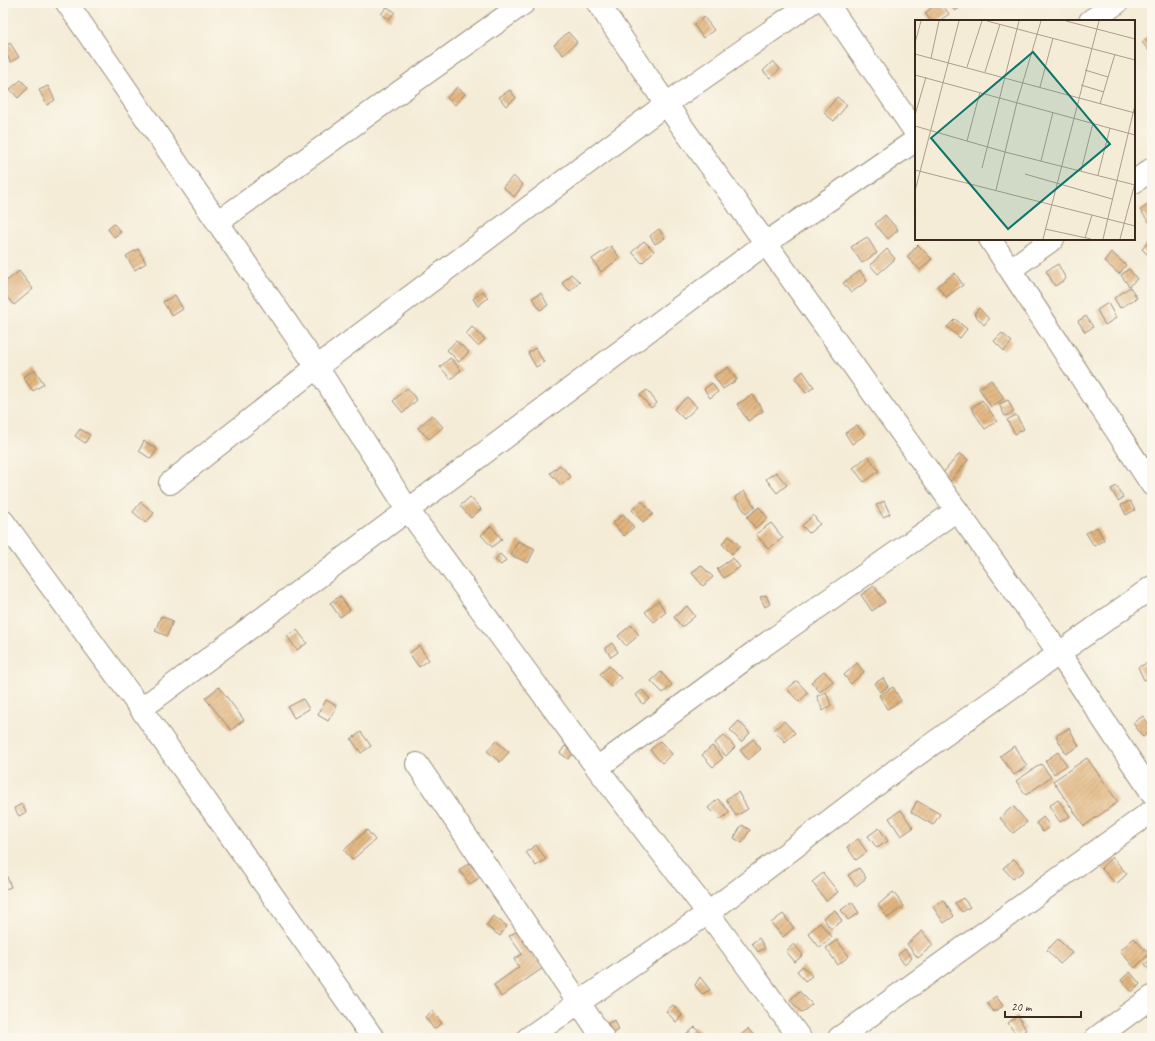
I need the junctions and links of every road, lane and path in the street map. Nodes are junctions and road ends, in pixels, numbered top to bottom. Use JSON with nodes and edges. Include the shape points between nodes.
{"nodes":[{"id":1,"x":67,"y":3,"type":"edge"},
{"id":2,"x":524,"y":3,"type":"edge"},
{"id":3,"x":598,"y":3,"type":"edge"},
{"id":4,"x":811,"y":3,"type":"edge"},
{"id":5,"x":826,"y":3,"type":"edge"},
{"id":6,"x":1117,"y":3,"type":"edge"},
{"id":7,"x":1092,"y":20,"type":"edge"},
{"id":8,"x":666,"y":104,"type":"junction"},
{"id":9,"x":915,"y":132,"type":"edge"},
{"id":10,"x":915,"y":141,"type":"edge"},
{"id":11,"x":1152,"y":169,"type":"edge"},
{"id":12,"x":1135,"y":181,"type":"edge"},
{"id":13,"x":218,"y":222,"type":"junction"},
{"id":14,"x":991,"y":240,"type":"edge"},
{"id":15,"x":1053,"y":240,"type":"edge"},
{"id":16,"x":766,"y":243,"type":"junction"},
{"id":17,"x":1011,"y":269,"type":"junction"},
{"id":18,"x":317,"y":367,"type":"junction"},
{"id":19,"x":170,"y":483,"type":"dead end"},
{"id":20,"x":1152,"y":485,"type":"edge"},
{"id":21,"x":408,"y":510,"type":"junction"},
{"id":22,"x":957,"y":510,"type":"junction"},
{"id":23,"x":3,"y":521,"type":"edge"},
{"id":24,"x":1152,"y":587,"type":"edge"},
{"id":25,"x":1059,"y":653,"type":"junction"},
{"id":26,"x":141,"y":709,"type":"junction"},
{"id":27,"x":417,"y":764,"type":"dead end"},
{"id":28,"x":597,"y":768,"type":"junction"},
{"id":29,"x":1152,"y":793,"type":"edge"},
{"id":30,"x":1152,"y":812,"type":"edge"},
{"id":31,"x":708,"y":913,"type":"junction"},
{"id":32,"x":1152,"y":998,"type":"edge"},
{"id":33,"x":578,"y":1002,"type":"junction"},
{"id":34,"x":373,"y":1038,"type":"edge"},
{"id":35,"x":528,"y":1038,"type":"edge"},
{"id":36,"x":603,"y":1038,"type":"edge"},
{"id":37,"x":800,"y":1038,"type":"edge"},
{"id":38,"x":839,"y":1038,"type":"edge"},
{"id":39,"x":1096,"y":1038,"type":"edge"}],
"edges":[{"from":1,"to":13,"type":"street"},
{"from":2,"to":13,"type":"street"},
{"from":3,"to":8,"type":"street"},
{"from":4,"to":8,"type":"street"},
{"from":5,"to":9,"type":"street"},
{"from":6,"to":7,"type":"street"},
{"from":8,"to":16,"type":"street"},
{"from":8,"to":18,"type":"street"},
{"from":10,"to":16,"type":"street"},
{"from":11,"to":12,"type":"street"},
{"from":13,"to":18,"type":"street"},
{"from":14,"to":17,"type":"street"},
{"from":15,"to":17,"type":"street"},
{"from":16,"to":21,"type":"street"},
{"from":16,"to":22,"type":"street"},
{"from":17,"to":20,"type":"street"},
{"from":18,"to":19,"type":"street"},
{"from":18,"to":21,"type":"street"},
{"from":21,"to":26,"type":"street"},
{"from":21,"to":28,"type":"street"},
{"from":22,"to":25,"type":"street"},
{"from":22,"to":28,"type":"street","via":[[756,651]]},
{"from":23,"to":26,"type":"street"},
{"from":24,"to":25,"type":"street"},
{"from":25,"to":29,"type":"street"},
{"from":25,"to":31,"type":"street","via":[[900,767]]},
{"from":26,"to":34,"type":"street"},
{"from":27,"to":33,"type":"street"},
{"from":28,"to":31,"type":"street"},
{"from":30,"to":38,"type":"street"},
{"from":31,"to":33,"type":"street"},
{"from":31,"to":37,"type":"street"},
{"from":32,"to":39,"type":"street"},
{"from":33,"to":35,"type":"street"},
{"from":33,"to":36,"type":"street"}]}
